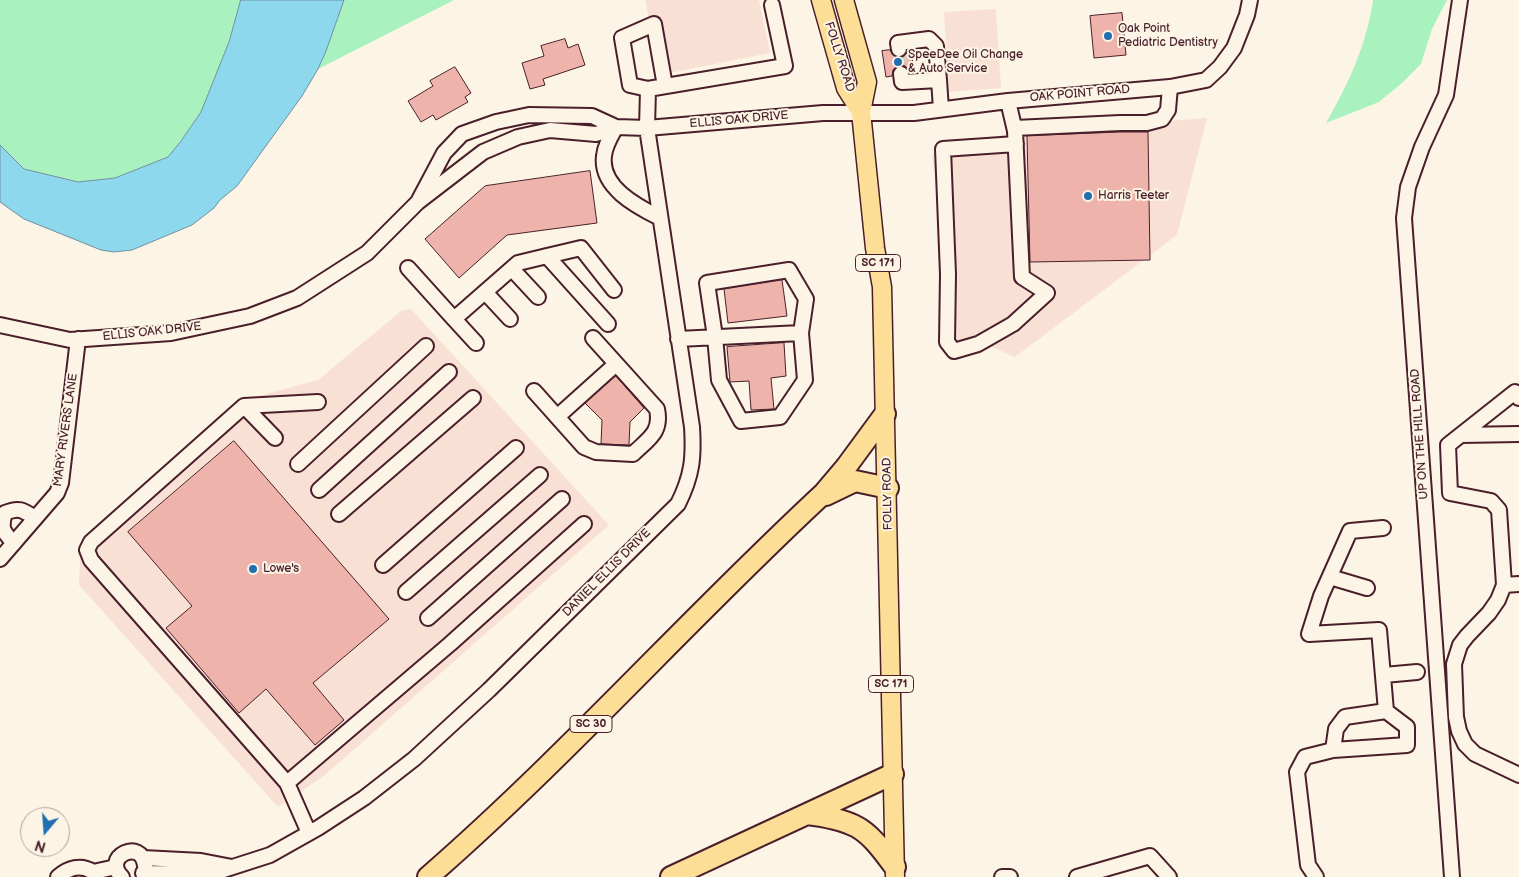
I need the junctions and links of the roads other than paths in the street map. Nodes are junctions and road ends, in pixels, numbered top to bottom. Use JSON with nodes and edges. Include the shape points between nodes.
{"nodes":[{"id":1,"x":821,"y":0,"type":"edge"},
{"id":2,"x":844,"y":0,"type":"edge"},
{"id":3,"x":1250,"y":0,"type":"edge"},
{"id":4,"x":1460,"y":0,"type":"edge"},
{"id":5,"x":772,"y":5,"type":"dead end"},
{"id":6,"x":899,"y":49,"type":"dead end"},
{"id":7,"x":901,"y":74,"type":"dead end"},
{"id":8,"x":939,"y":80,"type":"junction"},
{"id":9,"x":665,"y":86,"type":"junction"},
{"id":10,"x":1170,"y":87,"type":"junction"},
{"id":11,"x":648,"y":89,"type":"junction"},
{"id":12,"x":1008,"y":101,"type":"junction"},
{"id":13,"x":941,"y":109,"type":"junction"},
{"id":14,"x":861,"y":112,"type":"junction"},
{"id":15,"x":616,"y":127,"type":"junction"},
{"id":16,"x":647,"y":128,"type":"junction"},
{"id":17,"x":1015,"y":128,"type":"junction"},
{"id":18,"x":1016,"y":144,"type":"junction"},
{"id":19,"x":418,"y":202,"type":"junction"},
{"id":20,"x":660,"y":218,"type":"junction"},
{"id":21,"x":547,"y":256,"type":"junction"},
{"id":22,"x":408,"y":268,"type":"dead end"},
{"id":23,"x":512,"y":269,"type":"junction"},
{"id":24,"x":614,"y":290,"type":"dead end"},
{"id":25,"x":485,"y":292,"type":"junction"},
{"id":26,"x":538,"y":297,"type":"dead end"},
{"id":27,"x":454,"y":318,"type":"junction"},
{"id":28,"x":510,"y":319,"type":"dead end"},
{"id":29,"x":608,"y":324,"type":"dead end"},
{"id":30,"x":0,"y":325,"type":"edge"},
{"id":31,"x":801,"y":333,"type":"junction"},
{"id":32,"x":715,"y":337,"type":"junction"},
{"id":33,"x":593,"y":338,"type":"dead end"},
{"id":34,"x":678,"y":339,"type":"junction"},
{"id":35,"x":78,"y":340,"type":"junction"},
{"id":36,"x":476,"y":342,"type":"dead end"},
{"id":37,"x":426,"y":346,"type":"dead end"},
{"id":38,"x":616,"y":364,"type":"junction"},
{"id":39,"x":449,"y":372,"type":"dead end"},
{"id":40,"x":534,"y":391,"type":"dead end"},
{"id":41,"x":472,"y":398,"type":"dead end"},
{"id":42,"x":1519,"y":398,"type":"edge"},
{"id":43,"x":318,"y":402,"type":"dead end"},
{"id":44,"x":244,"y":406,"type":"junction"},
{"id":45,"x":886,"y":414,"type":"junction"},
{"id":46,"x":557,"y":417,"type":"junction"},
{"id":47,"x":1519,"y":434,"type":"edge"},
{"id":48,"x":1461,"y":435,"type":"junction"},
{"id":49,"x":275,"y":438,"type":"dead end"},
{"id":50,"x":516,"y":448,"type":"dead end"},
{"id":51,"x":298,"y":464,"type":"dead end"},
{"id":52,"x":540,"y":475,"type":"dead end"},
{"id":53,"x":888,"y":488,"type":"junction"},
{"id":54,"x":319,"y":490,"type":"dead end"},
{"id":55,"x":819,"y":498,"type":"junction"},
{"id":56,"x":562,"y":499,"type":"dead end"},
{"id":57,"x":339,"y":514,"type":"dead end"},
{"id":58,"x":36,"y":518,"type":"junction"},
{"id":59,"x":584,"y":524,"type":"dead end"},
{"id":60,"x":1383,"y":528,"type":"dead end"},
{"id":61,"x":14,"y":543,"type":"junction"},
{"id":62,"x":0,"y":559,"type":"edge"},
{"id":63,"x":382,"y":565,"type":"dead end"},
{"id":64,"x":1330,"y":577,"type":"junction"},
{"id":65,"x":1519,"y":584,"type":"edge"},
{"id":66,"x":1504,"y":585,"type":"junction"},
{"id":67,"x":1367,"y":588,"type":"dead end"},
{"id":68,"x":406,"y":592,"type":"dead end"},
{"id":69,"x":428,"y":618,"type":"dead end"},
{"id":70,"x":1417,"y":672,"type":"dead end"},
{"id":71,"x":1384,"y":675,"type":"junction"},
{"id":72,"x":1386,"y":711,"type":"junction"},
{"id":73,"x":1333,"y":750,"type":"junction"},
{"id":74,"x":893,"y":774,"type":"junction"},
{"id":75,"x":1519,"y":775,"type":"edge"},
{"id":76,"x":286,"y":783,"type":"junction"},
{"id":77,"x":807,"y":814,"type":"junction"},
{"id":78,"x":310,"y":833,"type":"junction"},
{"id":79,"x":144,"y":858,"type":"junction"},
{"id":80,"x":233,"y":867,"type":"junction"},
{"id":81,"x":119,"y":872,"type":"edge"},
{"id":82,"x":895,"y":872,"type":"edge"},
{"id":83,"x":92,"y":875,"type":"edge"},
{"id":84,"x":141,"y":875,"type":"edge"},
{"id":85,"x":58,"y":877,"type":"edge"},
{"id":86,"x":428,"y":877,"type":"edge"},
{"id":87,"x":672,"y":877,"type":"edge"},
{"id":88,"x":1002,"y":877,"type":"edge"},
{"id":89,"x":1010,"y":877,"type":"edge"},
{"id":90,"x":1076,"y":877,"type":"edge"},
{"id":91,"x":1169,"y":877,"type":"edge"},
{"id":92,"x":1316,"y":877,"type":"edge"},
{"id":93,"x":1452,"y":877,"type":"edge"}],
"edges":[{"from":1,"to":14,"type":"main road","name":"FOLLY ROAD","number":"SC 171","via":[[846,88]]},
{"from":2,"to":14,"type":"main road","name":"FOLLY ROAD","number":"SC 171","via":[[867,82]]},
{"from":3,"to":10,"type":"street","name":"OAK POINT ROAD","via":[[1234,48],[1220,67],[1206,80]]},
{"from":4,"to":93,"type":"street","name":"UP ON THE HILL ROAD","via":[[1446,95],[1408,187],[1404,218]]},
{"from":5,"to":9,"type":"street","via":[[785,66]]},
{"from":6,"to":8,"type":"street","via":[[898,43],[929,39],[936,46]]},
{"from":7,"to":8,"type":"street","via":[[902,82]]},
{"from":8,"to":13,"type":"street"},
{"from":9,"to":11,"type":"street"},
{"from":9,"to":11,"type":"street","via":[[654,24],[622,38],[630,85]]},
{"from":10,"to":12,"type":"street","name":"OAK POINT ROAD"},
{"from":10,"to":17,"type":"street","via":[[1168,110],[1162,119],[1147,123]]},
{"from":11,"to":16,"type":"street","name":"DANIEL ELLIS DRIVE"},
{"from":12,"to":13,"type":"street","name":"OAK POINT ROAD"},
{"from":12,"to":17,"type":"street"},
{"from":13,"to":14,"type":"street","name":"OAK POINT ROAD","via":[[914,113]]},
{"from":14,"to":16,"type":"street","name":"ELLIS OAK DRIVE"},
{"from":14,"to":45,"type":"main road","name":"FOLLY ROAD","number":"SC 171","via":[[882,287]]},
{"from":15,"to":16,"type":"street","name":"ELLIS OAK DRIVE"},
{"from":15,"to":19,"type":"street","name":"ELLIS OAK DRIVE","via":[[596,134],[550,130],[518,137],[483,152]]},
{"from":15,"to":19,"type":"street","name":"ELLIS OAK DRIVE","via":[[592,116],[529,115],[462,134],[444,153]]},
{"from":15,"to":20,"type":"street","via":[[607,143],[604,157],[606,173],[616,188],[636,206]]},
{"from":16,"to":20,"type":"street","name":"DANIEL ELLIS DRIVE"},
{"from":17,"to":18,"type":"street"},
{"from":18,"to":18,"type":"street","via":[[1022,277],[1047,293],[1013,324],[978,344],[954,351],[947,342],[943,149]]},
{"from":19,"to":35,"type":"street","name":"ELLIS OAK DRIVE","via":[[367,253],[296,298],[250,316],[212,325]]},
{"from":20,"to":34,"type":"street","name":"DANIEL ELLIS DRIVE"},
{"from":21,"to":23,"type":"street","via":[[518,263]]},
{"from":21,"to":24,"type":"street","via":[[581,248]]},
{"from":21,"to":29,"type":"street"},
{"from":22,"to":27,"type":"street"},
{"from":23,"to":25,"type":"street"},
{"from":23,"to":26,"type":"street"},
{"from":25,"to":27,"type":"street"},
{"from":25,"to":28,"type":"street"},
{"from":27,"to":36,"type":"street"},
{"from":30,"to":35,"type":"street","name":"ELLIS OAK DRIVE"},
{"from":31,"to":32,"type":"street"},
{"from":31,"to":32,"type":"street","via":[[806,298],[789,270],[707,283]]},
{"from":31,"to":32,"type":"street","via":[[805,380],[780,418],[741,421],[720,380]]},
{"from":32,"to":34,"type":"street"},
{"from":33,"to":38,"type":"street"},
{"from":34,"to":78,"type":"street","name":"DANIEL ELLIS DRIVE","via":[[694,452],[686,487],[678,504],[414,759],[364,798]]},
{"from":35,"to":58,"type":"street","name":"MARY RIVERS LANE","via":[[61,483],[57,493]]},
{"from":37,"to":51,"type":"street"},
{"from":38,"to":46,"type":"street"},
{"from":38,"to":46,"type":"street","via":[[657,409],[659,419],[656,432],[633,454],[596,452],[584,446]]},
{"from":39,"to":54,"type":"street"},
{"from":40,"to":46,"type":"street"},
{"from":41,"to":57,"type":"street"},
{"from":42,"to":48,"type":"street","via":[[1515,392]]},
{"from":43,"to":44,"type":"street"},
{"from":44,"to":49,"type":"street"},
{"from":44,"to":76,"type":"street","via":[[91,542],[87,550],[91,560]]},
{"from":45,"to":53,"type":"main road","name":"FOLLY ROAD","number":"SC 171"},
{"from":45,"to":55,"type":"highway","number":"SC 30"},
{"from":47,"to":48,"type":"street"},
{"from":48,"to":66,"type":"street","via":[[1448,445],[1450,493],[1491,501],[1499,510]]},
{"from":50,"to":63,"type":"street"},
{"from":52,"to":68,"type":"street"},
{"from":53,"to":55,"type":"highway","via":[[855,482]]},
{"from":53,"to":74,"type":"main road","name":"FOLLY ROAD","number":"SC 171"},
{"from":55,"to":86,"type":"highway","number":"SC 30","via":[[542,773]]},
{"from":56,"to":69,"type":"street"},
{"from":58,"to":61,"type":"street","name":"MARY RIVERS LANE"},
{"from":58,"to":61,"type":"street","via":[[24,510],[14,509],[5,513],[1,522],[4,533]]},
{"from":59,"to":76,"type":"street","via":[[450,644]]},
{"from":60,"to":64,"type":"street","via":[[1350,531]]},
{"from":61,"to":62,"type":"street","name":"MARY RIVERS LANE"},
{"from":64,"to":67,"type":"street"},
{"from":64,"to":71,"type":"street","via":[[1309,634],[1380,630]]},
{"from":65,"to":66,"type":"street"},
{"from":66,"to":75,"type":"street","via":[[1490,613],[1460,645],[1454,664],[1456,717],[1458,731],[1475,754]]},
{"from":70,"to":71,"type":"street"},
{"from":71,"to":72,"type":"street"},
{"from":72,"to":73,"type":"street","via":[[1345,717],[1336,729]]},
{"from":72,"to":73,"type":"street","via":[[1407,727],[1407,745]]},
{"from":73,"to":92,"type":"street","via":[[1305,757],[1297,772],[1308,865]]},
{"from":74,"to":77,"type":"highway"},
{"from":74,"to":82,"type":"main road","name":"FOLLY ROAD"},
{"from":76,"to":78,"type":"street"},
{"from":77,"to":82,"type":"highway","via":[[857,827],[873,840]]},
{"from":77,"to":87,"type":"highway"},
{"from":78,"to":80,"type":"street","name":"DANIEL ELLIS DRIVE","via":[[270,854]]},
{"from":79,"to":80,"type":"street","name":"DANIEL ELLIS DRIVE","via":[[201,861]]},
{"from":79,"to":81,"type":"street","name":"DANIEL ELLIS DRIVE","via":[[136,852],[127,852],[119,857]]},
{"from":79,"to":84,"type":"street","name":"DANIEL ELLIS DRIVE","via":[[145,868]]},
{"from":80,"to":84,"type":"street","name":"DANIEL ELLIS DRIVE","via":[[201,875]]},
{"from":81,"to":83,"type":"street","name":"DANIEL ELLIS DRIVE"},
{"from":83,"to":85,"type":"street","name":"DANIEL ELLIS DRIVE","via":[[88,869],[80,867],[66,870]]},
{"from":88,"to":89,"type":"street"},
{"from":90,"to":91,"type":"street","via":[[1150,856]]}]}
